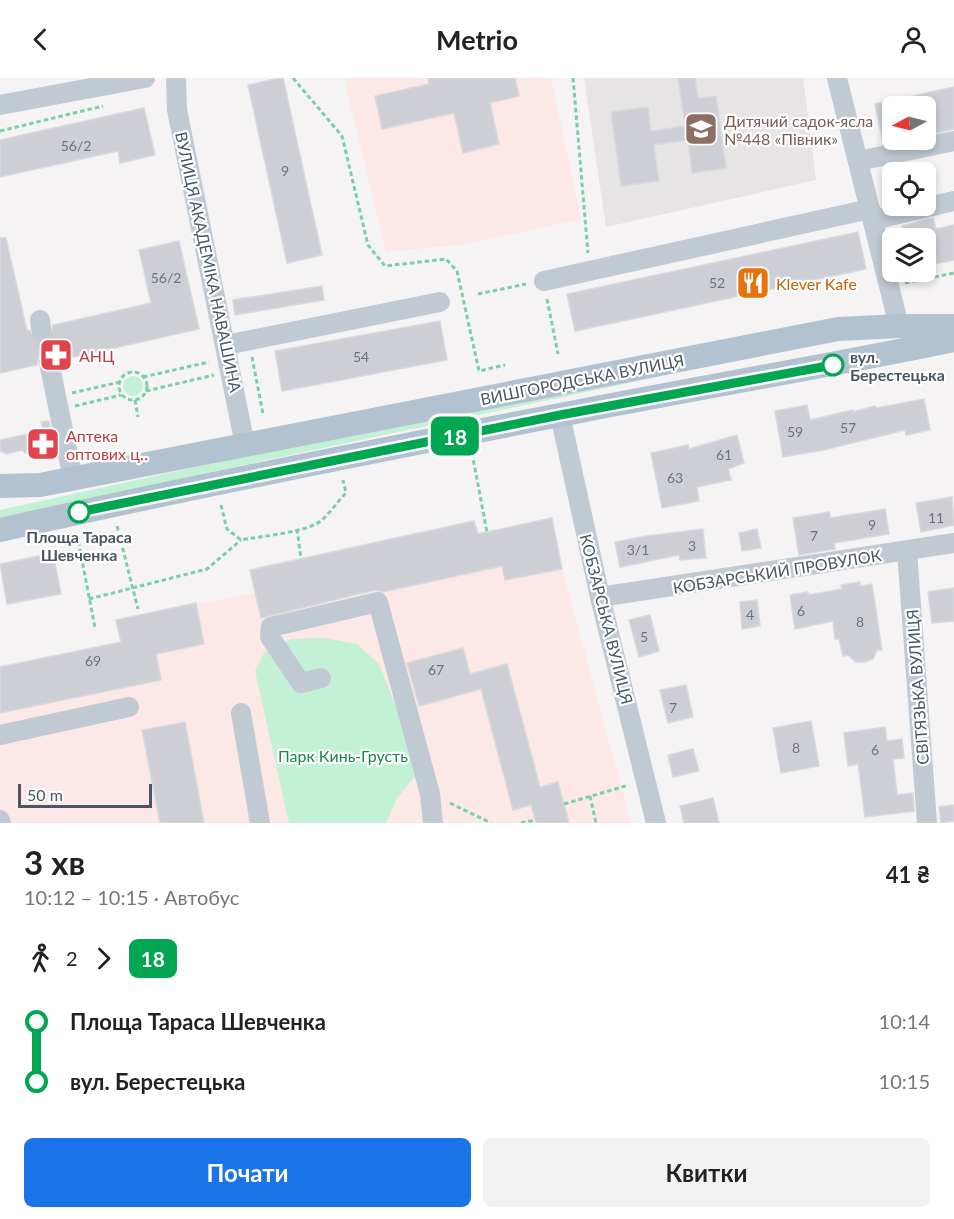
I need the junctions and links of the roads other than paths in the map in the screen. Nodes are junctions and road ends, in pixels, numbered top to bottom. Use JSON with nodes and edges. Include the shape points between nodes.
{"nodes":[{"id":1,"x":145,"y":78,"type":"edge"},
{"id":2,"x":176,"y":78,"type":"edge"},
{"id":3,"x":837,"y":78,"type":"edge"},
{"id":4,"x":0,"y":105,"type":"edge"},
{"id":5,"x":954,"y":141,"type":"edge"},
{"id":6,"x":858,"y":161,"type":"junction"},
{"id":7,"x":954,"y":201,"type":"edge"},
{"id":8,"x":872,"y":214,"type":"junction"},
{"id":9,"x":544,"y":281,"type":"road end"},
{"id":10,"x":440,"y":302,"type":"dead end"},
{"id":11,"x":899,"y":326,"type":"junction"},
{"id":12,"x":954,"y":326,"type":"edge"},
{"id":13,"x":954,"y":340,"type":"edge"},
{"id":14,"x":226,"y":345,"type":"junction"},
{"id":15,"x":49,"y":362,"type":"tunnel mouth"},
{"id":16,"x":560,"y":415,"type":"junction"},
{"id":17,"x":245,"y":445,"type":"junction"},
{"id":18,"x":73,"y":479,"type":"junction"},
{"id":19,"x":0,"y":486,"type":"edge"},
{"id":20,"x":0,"y":530,"type":"edge"},
{"id":21,"x":954,"y":543,"type":"edge"},
{"id":22,"x":907,"y":551,"type":"junction"},
{"id":23,"x":600,"y":597,"type":"junction"},
{"id":24,"x":321,"y":678,"type":"dead end"},
{"id":25,"x":129,"y":707,"type":"dead end"},
{"id":26,"x":241,"y":713,"type":"dead end"},
{"id":27,"x":0,"y":735,"type":"edge"},
{"id":28,"x":260,"y":823,"type":"edge"},
{"id":29,"x":433,"y":823,"type":"edge"},
{"id":30,"x":656,"y":823,"type":"edge"},
{"id":31,"x":927,"y":823,"type":"edge"}],
"edges":[{"from":1,"to":4,"type":"street"},
{"from":2,"to":14,"type":"street","name":"ВУЛИЦЯ АКАДЕМІКА НАВАШИНА","via":[[177,110]]},
{"from":3,"to":6,"type":"street"},
{"from":5,"to":6,"type":"street"},
{"from":6,"to":8,"type":"street"},
{"from":7,"to":8,"type":"street"},
{"from":8,"to":9,"type":"street"},
{"from":8,"to":11,"type":"street"},
{"from":10,"to":14,"type":"street"},
{"from":11,"to":12,"type":"main road","name":"ВИШГОРОДСЬКА ВУЛИЦЯ"},
{"from":11,"to":17,"type":"main road","name":"ВИШГОРОДСЬКА ВУЛИЦЯ","via":[[838,329]]},
{"from":13,"to":16,"type":"main road","name":"ВИШГОРОДСЬКА ВУЛИЦЯ"},
{"from":14,"to":17,"type":"street","name":"ВУЛИЦЯ АКАДЕМІКА НАВАШИНА"},
{"from":15,"to":18,"type":"street"},
{"from":16,"to":20,"type":"main road","name":"ВИШГОРОДСЬКА ВУЛИЦЯ"},
{"from":16,"to":23,"type":"street","name":"КОБЗАРСЬКА ВУЛИЦЯ"},
{"from":17,"to":18,"type":"main road","name":"ВИШГОРОДСЬКА ВУЛИЦЯ"},
{"from":18,"to":19,"type":"main road","name":"ВИШГОРОДСЬКА ВУЛИЦЯ"},
{"from":21,"to":22,"type":"street","name":"КОБЗАРСЬКИЙ ПРОВУЛОК"},
{"from":22,"to":23,"type":"street","name":"КОБЗАРСЬКИЙ ПРОВУЛОК"},
{"from":22,"to":31,"type":"street","name":"СВІТЯЗЬКА ВУЛИЦЯ"},
{"from":23,"to":30,"type":"street","name":"КОБЗАРСЬКА ВУЛИЦЯ"},
{"from":24,"to":29,"type":"street","via":[[301,683],[270,637],[271,627],[378,602],[430,794]]},
{"from":25,"to":27,"type":"street"},
{"from":26,"to":28,"type":"street"}]}
